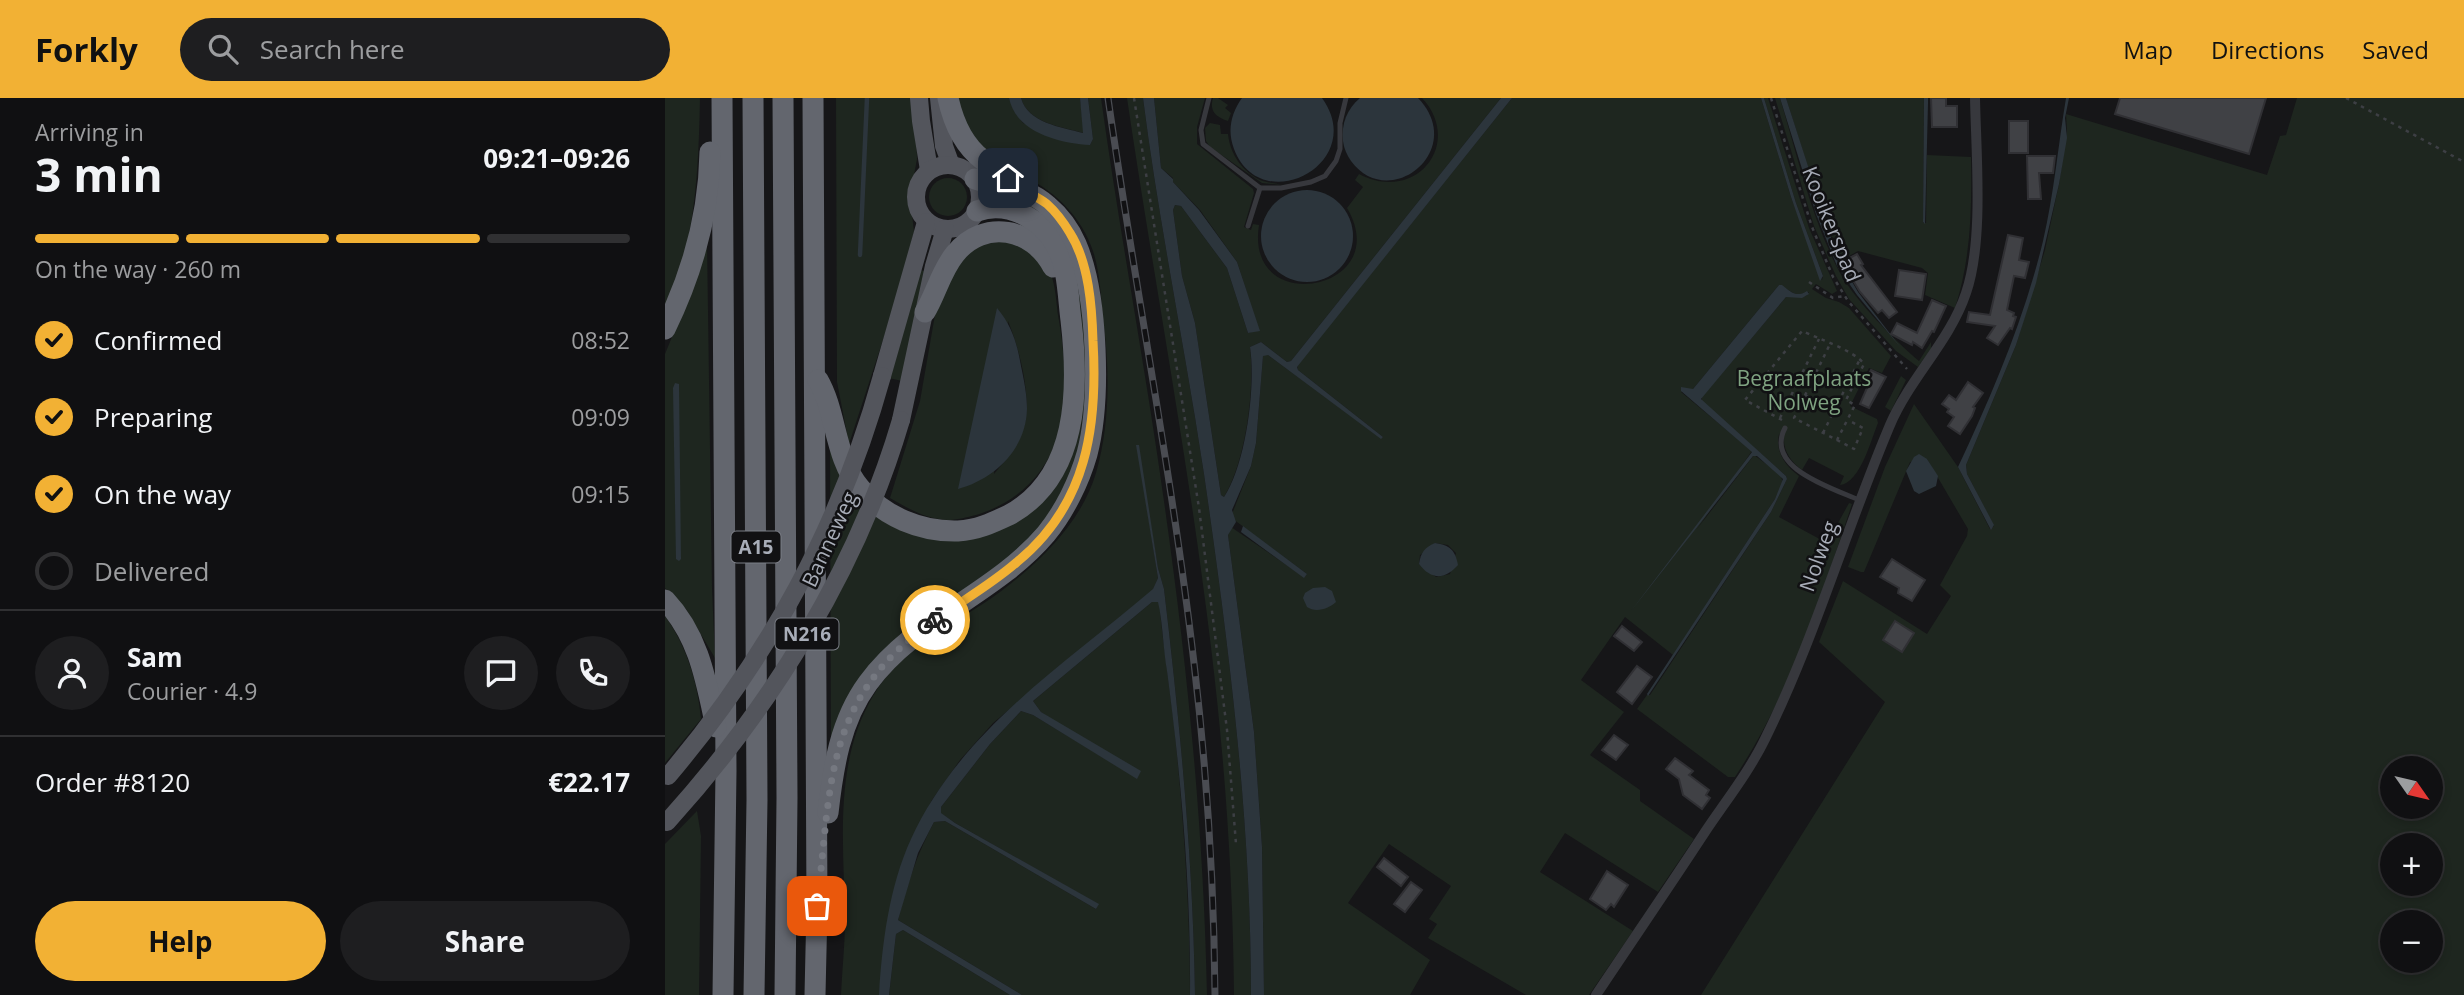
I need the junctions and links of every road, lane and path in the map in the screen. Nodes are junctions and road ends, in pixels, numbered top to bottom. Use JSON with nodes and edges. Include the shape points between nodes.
{"nodes":[{"id":1,"x":753,"y":98,"type":"edge"},
{"id":2,"x":783,"y":98,"type":"edge"},
{"id":3,"x":813,"y":98,"type":"edge"},
{"id":4,"x":919,"y":98,"type":"edge"},
{"id":5,"x":939,"y":98,"type":"edge"},
{"id":6,"x":948,"y":98,"type":"edge"},
{"id":7,"x":1134,"y":98,"type":"edge"},
{"id":8,"x":1209,"y":98,"type":"edge"},
{"id":9,"x":1346,"y":98,"type":"edge"},
{"id":10,"x":1772,"y":98,"type":"edge"},
{"id":11,"x":1975,"y":98,"type":"edge"},
{"id":12,"x":2346,"y":98,"type":"edge"},
{"id":13,"x":722,"y":100,"type":"edge"},
{"id":14,"x":2464,"y":162,"type":"edge"},
{"id":15,"x":951,"y":165,"type":"junction"},
{"id":16,"x":929,"y":170,"type":"junction"},
{"id":17,"x":975,"y":179,"type":"junction"},
{"id":18,"x":1017,"y":188,"type":"junction"},
{"id":19,"x":1260,"y":188,"type":"junction"},
{"id":20,"x":977,"y":211,"type":"junction"},
{"id":21,"x":926,"y":222,"type":"junction"},
{"id":22,"x":1248,"y":226,"type":"dead end"},
{"id":23,"x":945,"y":229,"type":"junction"},
{"id":24,"x":1809,"y":282,"type":"dead end"},
{"id":25,"x":1844,"y":296,"type":"junction"},
{"id":26,"x":1069,"y":301,"type":"junction"},
{"id":27,"x":925,"y":312,"type":"junction"},
{"id":28,"x":665,"y":329,"type":"edge"},
{"id":29,"x":1819,"y":339,"type":"junction"},
{"id":30,"x":1830,"y":344,"type":"junction"},
{"id":31,"x":1860,"y":359,"type":"junction"},
{"id":32,"x":815,"y":375,"type":"junction"},
{"id":33,"x":1916,"y":379,"type":"junction"},
{"id":34,"x":1805,"y":396,"type":"junction"},
{"id":35,"x":1855,"y":405,"type":"junction"},
{"id":36,"x":1861,"y":408,"type":"dead end"},
{"id":37,"x":1835,"y":410,"type":"junction"},
{"id":38,"x":1780,"y":418,"type":"junction"},
{"id":39,"x":1847,"y":420,"type":"junction"},
{"id":40,"x":1785,"y":428,"type":"joint"},
{"id":41,"x":1823,"y":433,"type":"junction"},
{"id":42,"x":1837,"y":440,"type":"junction"},
{"id":43,"x":1859,"y":500,"type":"junction"},
{"id":44,"x":665,"y":600,"type":"edge"},
{"id":45,"x":726,"y":771,"type":"junction"},
{"id":46,"x":666,"y":778,"type":"edge"},
{"id":47,"x":666,"y":823,"type":"edge"},
{"id":48,"x":1236,"y":844,"type":"dead end"},
{"id":49,"x":817,"y":906,"type":"junction"},
{"id":50,"x":723,"y":995,"type":"edge"},
{"id":51,"x":754,"y":995,"type":"edge"},
{"id":52,"x":785,"y":995,"type":"edge"},
{"id":53,"x":815,"y":995,"type":"edge"},
{"id":54,"x":1596,"y":995,"type":"edge"}],
"edges":[{"from":1,"to":51,"type":"highway","number":"A15"},
{"from":2,"to":52,"type":"highway","number":"A15"},
{"from":3,"to":32,"type":"highway"},
{"from":4,"to":16,"type":"main road"},
{"from":5,"to":15,"type":"main road","via":[[944,146]]},
{"from":6,"to":18,"type":"highway","via":[[957,126],[972,150]]},
{"from":7,"to":48,"type":"path","via":[[1202,533]]},
{"from":8,"to":19,"type":"lane","via":[[1201,130],[1203,144]]},
{"from":9,"to":19,"type":"lane","via":[[1339,155],[1329,172],[1296,186]]},
{"from":10,"to":25,"type":"path","name":"Kooikerspad","via":[[1812,227]]},
{"from":11,"to":33,"type":"street","name":"Nolweg","via":[[1972,269],[1955,317]]},
{"from":12,"to":14,"type":"path"},
{"from":13,"to":28,"type":"highway","number":"A15","via":[[711,133],[705,204],[695,252]]},
{"from":13,"to":45,"type":"highway","number":"A15"},
{"from":15,"to":16,"type":"main road"},
{"from":15,"to":17,"type":"main road","via":[[965,169]]},
{"from":16,"to":21,"type":"main road","via":[[915,195]]},
{"from":17,"to":18,"type":"highway"},
{"from":17,"to":20,"type":"main road","via":[[980,195]]},
{"from":18,"to":49,"type":"highway","via":[[1046,204],[1061,220],[1075,241],[1083,267],[1094,359],[1094,413],[1087,455],[1060,513],[1033,548],[898,648],[866,685],[839,741]]},
{"from":19,"to":22,"type":"lane"},
{"from":20,"to":23,"type":"main road","via":[[964,225]]},
{"from":20,"to":26,"type":"highway","via":[[1008,208],[1038,225],[1058,248]]},
{"from":21,"to":23,"type":"main road"},
{"from":21,"to":46,"type":"main road","name":"Banneweg","number":"N216","bridge":true,"via":[[853,465],[807,573],[751,667]]},
{"from":23,"to":27,"type":"main road","name":"Banneweg","number":"N216"},
{"from":24,"to":25,"type":"path","via":[[1833,298]]},
{"from":25,"to":33,"type":"path","name":"Kooikerspad"},
{"from":26,"to":27,"type":"highway","via":[[1039,246],[1002,232],[975,238],[960,248]]},
{"from":26,"to":32,"type":"highway","via":[[1074,404],[1065,447],[1033,498],[985,526],[927,529],[898,518],[870,498],[848,469],[827,397]]},
{"from":27,"to":47,"type":"main road","name":"Banneweg","number":"N216","bridge":true,"via":[[901,420],[867,514],[824,605],[754,716]]},
{"from":29,"to":30,"type":"path"},
{"from":29,"to":38,"type":"path"},
{"from":29,"to":38,"type":"path","via":[[1802,331],[1745,400]]},
{"from":30,"to":31,"type":"path"},
{"from":30,"to":34,"type":"path"},
{"from":31,"to":35,"type":"path","via":[[1864,364],[1846,400]]},
{"from":31,"to":37,"type":"path"},
{"from":32,"to":49,"type":"highway"},
{"from":33,"to":43,"type":"street","name":"Nolweg","via":[[1891,422]]},
{"from":34,"to":37,"type":"path"},
{"from":34,"to":41,"type":"path","via":[[1794,418]]},
{"from":35,"to":36,"type":"path"},
{"from":35,"to":39,"type":"path"},
{"from":37,"to":41,"type":"path"},
{"from":38,"to":40,"type":"path"},
{"from":39,"to":42,"type":"path"},
{"from":39,"to":42,"type":"path","via":[[1863,428],[1854,449]]},
{"from":40,"to":43,"type":"lane","via":[[1780,441],[1791,466]]},
{"from":41,"to":42,"type":"path"},
{"from":43,"to":54,"type":"street","name":"Nolweg","via":[[1803,656],[1763,743]]},
{"from":44,"to":45,"type":"highway","number":"A15","via":[[701,659]]},
{"from":45,"to":50,"type":"highway","number":"A15"},
{"from":49,"to":53,"type":"highway"}]}
